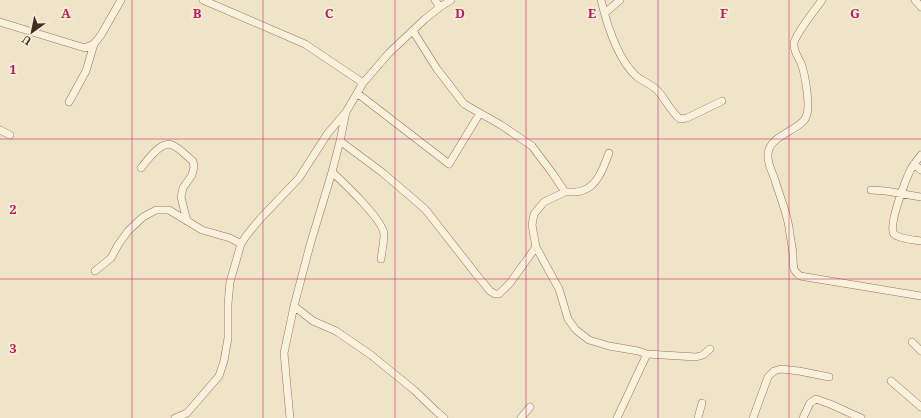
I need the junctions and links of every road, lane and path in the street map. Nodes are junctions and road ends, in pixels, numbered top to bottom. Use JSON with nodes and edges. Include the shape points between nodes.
{"nodes":[{"id":1,"x":122,"y":0,"type":"edge"},
{"id":2,"x":203,"y":0,"type":"edge"},
{"id":3,"x":435,"y":0,"type":"edge"},
{"id":4,"x":451,"y":0,"type":"edge"},
{"id":5,"x":601,"y":0,"type":"edge"},
{"id":6,"x":620,"y":0,"type":"edge"},
{"id":7,"x":822,"y":0,"type":"edge"},
{"id":8,"x":915,"y":0,"type":"edge"},
{"id":9,"x":440,"y":7,"type":"junction"},
{"id":10,"x":921,"y":7,"type":"edge"},
{"id":11,"x":605,"y":13,"type":"junction"},
{"id":12,"x":0,"y":22,"type":"edge"},
{"id":13,"x":413,"y":31,"type":"junction"},
{"id":14,"x":94,"y":44,"type":"junction"},
{"id":15,"x":363,"y":82,"type":"junction"},
{"id":16,"x":357,"y":93,"type":"junction"},
{"id":17,"x":722,"y":101,"type":"dead end"},
{"id":18,"x":69,"y":102,"type":"dead end"},
{"id":19,"x":346,"y":112,"type":"junction"},
{"id":20,"x":480,"y":113,"type":"junction"},
{"id":21,"x":0,"y":130,"type":"edge"},
{"id":22,"x":10,"y":135,"type":"dead end"},
{"id":23,"x":340,"y":142,"type":"junction"},
{"id":24,"x":609,"y":153,"type":"dead end"},
{"id":25,"x":921,"y":155,"type":"edge"},
{"id":26,"x":914,"y":164,"type":"junction"},
{"id":27,"x":140,"y":168,"type":"dead end"},
{"id":28,"x":921,"y":170,"type":"edge"},
{"id":29,"x":332,"y":172,"type":"junction"},
{"id":30,"x":871,"y":190,"type":"dead end"},
{"id":31,"x":565,"y":192,"type":"junction"},
{"id":32,"x":901,"y":194,"type":"junction"},
{"id":33,"x":921,"y":197,"type":"edge"},
{"id":34,"x":187,"y":221,"type":"junction"},
{"id":35,"x":921,"y":241,"type":"edge"},
{"id":36,"x":242,"y":244,"type":"junction"},
{"id":37,"x":536,"y":247,"type":"junction"},
{"id":38,"x":381,"y":259,"type":"dead end"},
{"id":39,"x":95,"y":271,"type":"dead end"},
{"id":40,"x":921,"y":296,"type":"edge"},
{"id":41,"x":294,"y":306,"type":"junction"},
{"id":42,"x":912,"y":342,"type":"dead end"},
{"id":43,"x":710,"y":349,"type":"dead end"},
{"id":44,"x":921,"y":351,"type":"edge"},
{"id":45,"x":647,"y":354,"type":"junction"},
{"id":46,"x":830,"y":377,"type":"dead end"},
{"id":47,"x":891,"y":381,"type":"dead end"},
{"id":48,"x":702,"y":403,"type":"dead end"},
{"id":49,"x":530,"y":407,"type":"dead end"},
{"id":50,"x":921,"y":407,"type":"edge"},
{"id":51,"x":187,"y":415,"type":"edge"},
{"id":52,"x":852,"y":416,"type":"edge"},
{"id":53,"x":175,"y":418,"type":"edge"},
{"id":54,"x":290,"y":418,"type":"edge"},
{"id":55,"x":444,"y":418,"type":"edge"},
{"id":56,"x":521,"y":418,"type":"edge"},
{"id":57,"x":617,"y":418,"type":"edge"},
{"id":58,"x":698,"y":418,"type":"edge"},
{"id":59,"x":753,"y":418,"type":"edge"},
{"id":60,"x":803,"y":418,"type":"edge"},
{"id":61,"x":861,"y":418,"type":"edge"}],
"edges":[{"from":1,"to":14,"type":"street"},
{"from":2,"to":15,"type":"street","via":[[305,44]]},
{"from":3,"to":9,"type":"street"},
{"from":4,"to":9,"type":"street"},
{"from":5,"to":11,"type":"street"},
{"from":6,"to":11,"type":"street"},
{"from":7,"to":40,"type":"street","via":[[799,33],[794,45],[807,87],[807,116],[801,124],[774,142],[769,148],[768,155],[787,218],[794,270],[800,276]]},
{"from":8,"to":10,"type":"street"},
{"from":9,"to":13,"type":"street"},
{"from":11,"to":17,"type":"street","via":[[609,30],[626,63],[637,76],[656,89],[680,119]]},
{"from":12,"to":14,"type":"street","via":[[85,48]]},
{"from":13,"to":15,"type":"street"},
{"from":13,"to":20,"type":"street","via":[[437,69],[464,104]]},
{"from":14,"to":18,"type":"street","via":[[86,71]]},
{"from":15,"to":16,"type":"street"},
{"from":16,"to":19,"type":"street"},
{"from":16,"to":20,"type":"street","via":[[450,164]]},
{"from":19,"to":23,"type":"street"},
{"from":19,"to":36,"type":"street","via":[[328,133],[299,178],[260,218]]},
{"from":20,"to":31,"type":"street","via":[[532,146]]},
{"from":21,"to":22,"type":"street"},
{"from":23,"to":29,"type":"street"},
{"from":23,"to":37,"type":"street","via":[[383,173],[425,209],[495,294],[499,294],[510,283]]},
{"from":24,"to":31,"type":"street","via":[[600,173],[590,186],[585,190]]},
{"from":25,"to":26,"type":"street"},
{"from":26,"to":28,"type":"street"},
{"from":26,"to":32,"type":"street"},
{"from":27,"to":34,"type":"street","via":[[161,145],[167,143],[193,161],[192,175],[183,188],[181,197]]},
{"from":29,"to":38,"type":"street","via":[[381,225],[384,233]]},
{"from":29,"to":41,"type":"street"},
{"from":30,"to":32,"type":"street"},
{"from":31,"to":37,"type":"street","via":[[544,202],[534,214],[532,225]]},
{"from":32,"to":33,"type":"street"},
{"from":32,"to":35,"type":"street","via":[[892,231],[900,238]]},
{"from":34,"to":36,"type":"street","via":[[202,230]]},
{"from":34,"to":39,"type":"street","via":[[169,210],[156,210],[143,217],[128,231],[111,258]]},
{"from":36,"to":51,"type":"street","via":[[230,282],[228,338],[224,361],[219,376]]},
{"from":37,"to":45,"type":"street","via":[[559,289],[568,319],[576,330],[589,340]]},
{"from":41,"to":54,"type":"street","via":[[284,353]]},
{"from":41,"to":55,"type":"street","via":[[313,321],[336,331],[372,355]]},
{"from":42,"to":44,"type":"street"},
{"from":43,"to":45,"type":"street","via":[[703,356],[696,357]]},
{"from":45,"to":57,"type":"street"},
{"from":46,"to":59,"type":"street","via":[[782,369],[774,372],[768,377]]},
{"from":47,"to":50,"type":"street"},
{"from":48,"to":58,"type":"street"},
{"from":49,"to":56,"type":"street"},
{"from":51,"to":53,"type":"street"},
{"from":52,"to":60,"type":"street","via":[[816,400],[810,403]]},
{"from":52,"to":61,"type":"street"}]}
